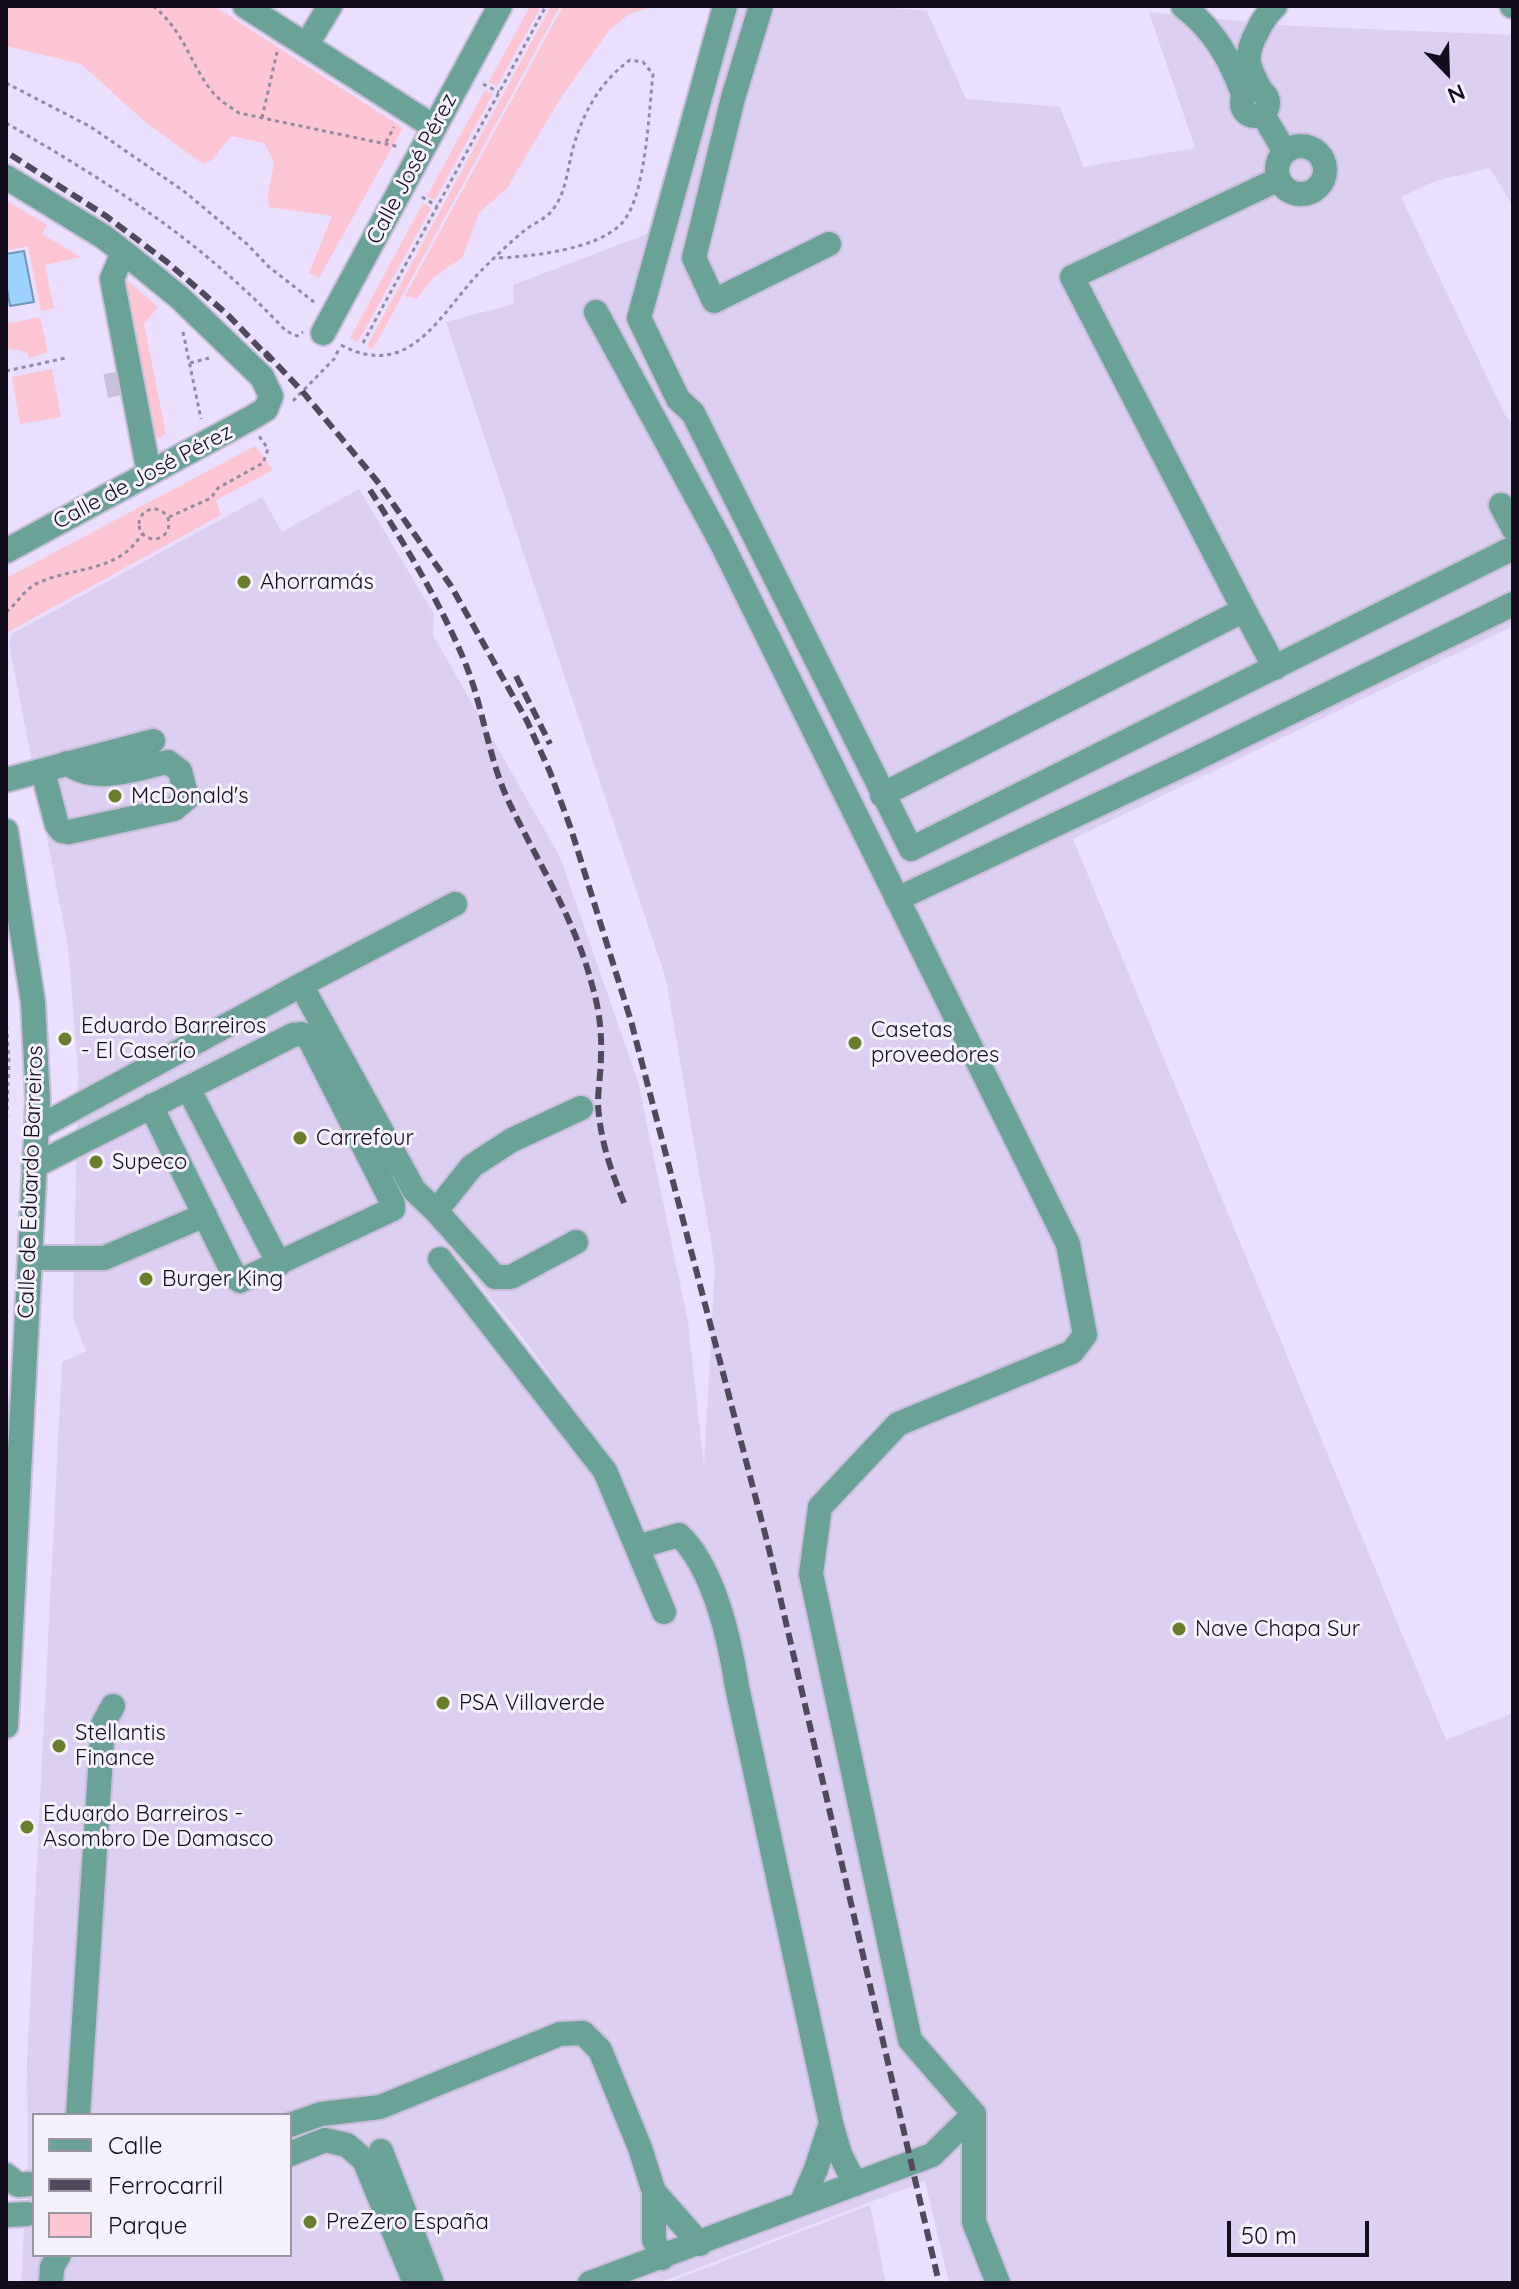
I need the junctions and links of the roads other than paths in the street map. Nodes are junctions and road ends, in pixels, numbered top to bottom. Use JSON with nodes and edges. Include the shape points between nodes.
{"nodes":[{"id":1,"x":245,"y":6,"type":"edge"},
{"id":2,"x":330,"y":6,"type":"edge"},
{"id":3,"x":500,"y":6,"type":"edge"},
{"id":4,"x":725,"y":6,"type":"edge"},
{"id":5,"x":761,"y":6,"type":"edge"},
{"id":6,"x":1183,"y":6,"type":"edge"},
{"id":7,"x":1275,"y":6,"type":"edge"},
{"id":8,"x":313,"y":34,"type":"dead end"},
{"id":9,"x":1256,"y":100,"type":"junction"},
{"id":10,"x":434,"y":127,"type":"junction"},
{"id":11,"x":1285,"y":152,"type":"junction"},
{"id":12,"x":6,"y":177,"type":"edge"},
{"id":13,"x":1279,"y":179,"type":"junction"},
{"id":14,"x":829,"y":244,"type":"dead end"},
{"id":15,"x":123,"y":252,"type":"junction"},
{"id":16,"x":596,"y":312,"type":"dead end"},
{"id":17,"x":316,"y":331,"type":"road end"},
{"id":18,"x":108,"y":332,"type":"dead end"},
{"id":19,"x":143,"y":485,"type":"junction"},
{"id":20,"x":1501,"y":505,"type":"dead end"},
{"id":21,"x":1513,"y":528,"type":"edge"},
{"id":22,"x":1513,"y":548,"type":"edge"},
{"id":23,"x":6,"y":551,"type":"edge"},
{"id":24,"x":1513,"y":604,"type":"edge"},
{"id":25,"x":1244,"y":610,"type":"junction"},
{"id":26,"x":1275,"y":668,"type":"junction"},
{"id":27,"x":153,"y":741,"type":"dead end"},
{"id":28,"x":67,"y":763,"type":"junction"},
{"id":29,"x":43,"y":772,"type":"junction"},
{"id":30,"x":6,"y":780,"type":"edge"},
{"id":31,"x":882,"y":795,"type":"junction"},
{"id":32,"x":6,"y":831,"type":"edge"},
{"id":33,"x":897,"y":899,"type":"junction"},
{"id":34,"x":455,"y":904,"type":"dead end"},
{"id":35,"x":301,"y":985,"type":"junction"},
{"id":36,"x":188,"y":1088,"type":"junction"},
{"id":37,"x":151,"y":1106,"type":"junction"},
{"id":38,"x":581,"y":1108,"type":"dead end"},
{"id":39,"x":36,"y":1129,"type":"junction"},
{"id":40,"x":34,"y":1166,"type":"junction"},
{"id":41,"x":436,"y":1211,"type":"junction"},
{"id":42,"x":205,"y":1215,"type":"junction"},
{"id":43,"x":576,"y":1242,"type":"dead end"},
{"id":44,"x":30,"y":1258,"type":"junction"},
{"id":45,"x":440,"y":1259,"type":"dead end"},
{"id":46,"x":279,"y":1264,"type":"junction"},
{"id":47,"x":16,"y":1317,"type":"edge"},
{"id":48,"x":637,"y":1547,"type":"junction"},
{"id":49,"x":664,"y":1612,"type":"dead end"},
{"id":50,"x":113,"y":1706,"type":"dead end"},
{"id":51,"x":6,"y":1726,"type":"edge"},
{"id":52,"x":78,"y":2113,"type":"edge"},
{"id":53,"x":974,"y":2114,"type":"junction"},
{"id":54,"x":831,"y":2123,"type":"junction"},
{"id":55,"x":292,"y":2124,"type":"edge"},
{"id":56,"x":381,"y":2151,"type":"dead end"},
{"id":57,"x":292,"y":2153,"type":"edge"},
{"id":58,"x":855,"y":2184,"type":"junction"},
{"id":59,"x":654,"y":2192,"type":"junction"},
{"id":60,"x":801,"y":2204,"type":"junction"},
{"id":61,"x":700,"y":2244,"type":"junction"},
{"id":62,"x":658,"y":2247,"type":"junction"},
{"id":63,"x":58,"y":2257,"type":"edge"},
{"id":64,"x":51,"y":2283,"type":"edge"},
{"id":65,"x":415,"y":2283,"type":"edge"},
{"id":66,"x":432,"y":2283,"type":"edge"},
{"id":67,"x":590,"y":2283,"type":"edge"},
{"id":68,"x":998,"y":2283,"type":"edge"}],
"edges":[{"from":1,"to":10,"type":"street"},
{"from":2,"to":8,"type":"street"},
{"from":3,"to":10,"type":"street","name":"Calle José Pérez"},
{"from":4,"to":31,"type":"street","via":[[639,318],[678,399],[693,413]]},
{"from":5,"to":14,"type":"street","via":[[694,258],[714,301]]},
{"from":6,"to":9,"type":"street","via":[[1206,24]]},
{"from":7,"to":9,"type":"street","via":[[1248,49]]},
{"from":9,"to":11,"type":"street"},
{"from":10,"to":17,"type":"street","name":"Calle José Pérez"},
{"from":11,"to":13,"type":"street","via":[[1277,168]]},
{"from":11,"to":13,"type":"street","via":[[1311,149],[1322,160],[1324,176],[1315,190],[1300,194],[1286,189]]},
{"from":12,"to":15,"type":"street"},
{"from":13,"to":25,"type":"street","via":[[1072,277]]},
{"from":15,"to":19,"type":"street","via":[[112,279]]},
{"from":15,"to":19,"type":"street","name":"Calle de José Pérez","via":[[180,298],[280,400]]},
{"from":16,"to":33,"type":"street","via":[[721,542]]},
{"from":18,"to":19,"type":"street"},
{"from":19,"to":23,"type":"street","name":"Calle de José Pérez"},
{"from":20,"to":21,"type":"street"},
{"from":22,"to":26,"type":"street"},
{"from":24,"to":33,"type":"street"},
{"from":25,"to":26,"type":"street"},
{"from":25,"to":31,"type":"street"},
{"from":26,"to":31,"type":"street","via":[[911,849]]},
{"from":27,"to":28,"type":"street"},
{"from":28,"to":29,"type":"street"},
{"from":28,"to":29,"type":"street","via":[[95,776],[168,762],[180,771],[187,798],[174,809],[62,831]]},
{"from":29,"to":30,"type":"street"},
{"from":32,"to":39,"type":"street","name":"Calle de Eduardo Barreiros","via":[[33,1002]]},
{"from":33,"to":53,"type":"street","via":[[1068,1244],[1085,1335],[1072,1352],[898,1424],[820,1507],[811,1574],[910,2040]]},
{"from":34,"to":35,"type":"street"},
{"from":35,"to":39,"type":"street"},
{"from":35,"to":41,"type":"street","via":[[414,1190]]},
{"from":36,"to":37,"type":"street"},
{"from":36,"to":46,"type":"street"},
{"from":36,"to":46,"type":"street","via":[[293,1035],[309,1038],[393,1209]]},
{"from":37,"to":40,"type":"street"},
{"from":37,"to":42,"type":"street"},
{"from":38,"to":41,"type":"street","via":[[512,1140],[472,1166]]},
{"from":39,"to":40,"type":"street","name":"Calle de Eduardo Barreiros"},
{"from":40,"to":44,"type":"street","name":"Calle de Eduardo Barreiros"},
{"from":41,"to":43,"type":"street","via":[[495,1277],[511,1277]]},
{"from":42,"to":44,"type":"street","via":[[104,1258]]},
{"from":42,"to":46,"type":"street","via":[[240,1281]]},
{"from":44,"to":47,"type":"street","name":"Calle de Eduardo Barreiros"},
{"from":45,"to":48,"type":"street","via":[[605,1471]]},
{"from":47,"to":51,"type":"street","name":"Calle de Eduardo Barreiros"},
{"from":48,"to":49,"type":"street"},
{"from":48,"to":54,"type":"street","via":[[679,1535],[690,1545],[731,1643]]},
{"from":50,"to":52,"type":"street","via":[[103,1724]]},
{"from":53,"to":58,"type":"street","via":[[932,2155]]},
{"from":53,"to":68,"type":"street","via":[[974,2222]]},
{"from":54,"to":58,"type":"street"},
{"from":54,"to":60,"type":"street"},
{"from":55,"to":59,"type":"street","via":[[321,2114],[380,2107],[560,2034],[583,2033],[600,2050]]},
{"from":56,"to":66,"type":"street"},
{"from":57,"to":65,"type":"street","via":[[325,2140],[347,2145],[364,2160]]},
{"from":58,"to":60,"type":"street"},
{"from":59,"to":61,"type":"street"},
{"from":59,"to":62,"type":"street"},
{"from":60,"to":61,"type":"street"},
{"from":61,"to":62,"type":"street"},
{"from":62,"to":67,"type":"street","via":[[636,2265]]},
{"from":63,"to":64,"type":"street"}]}
